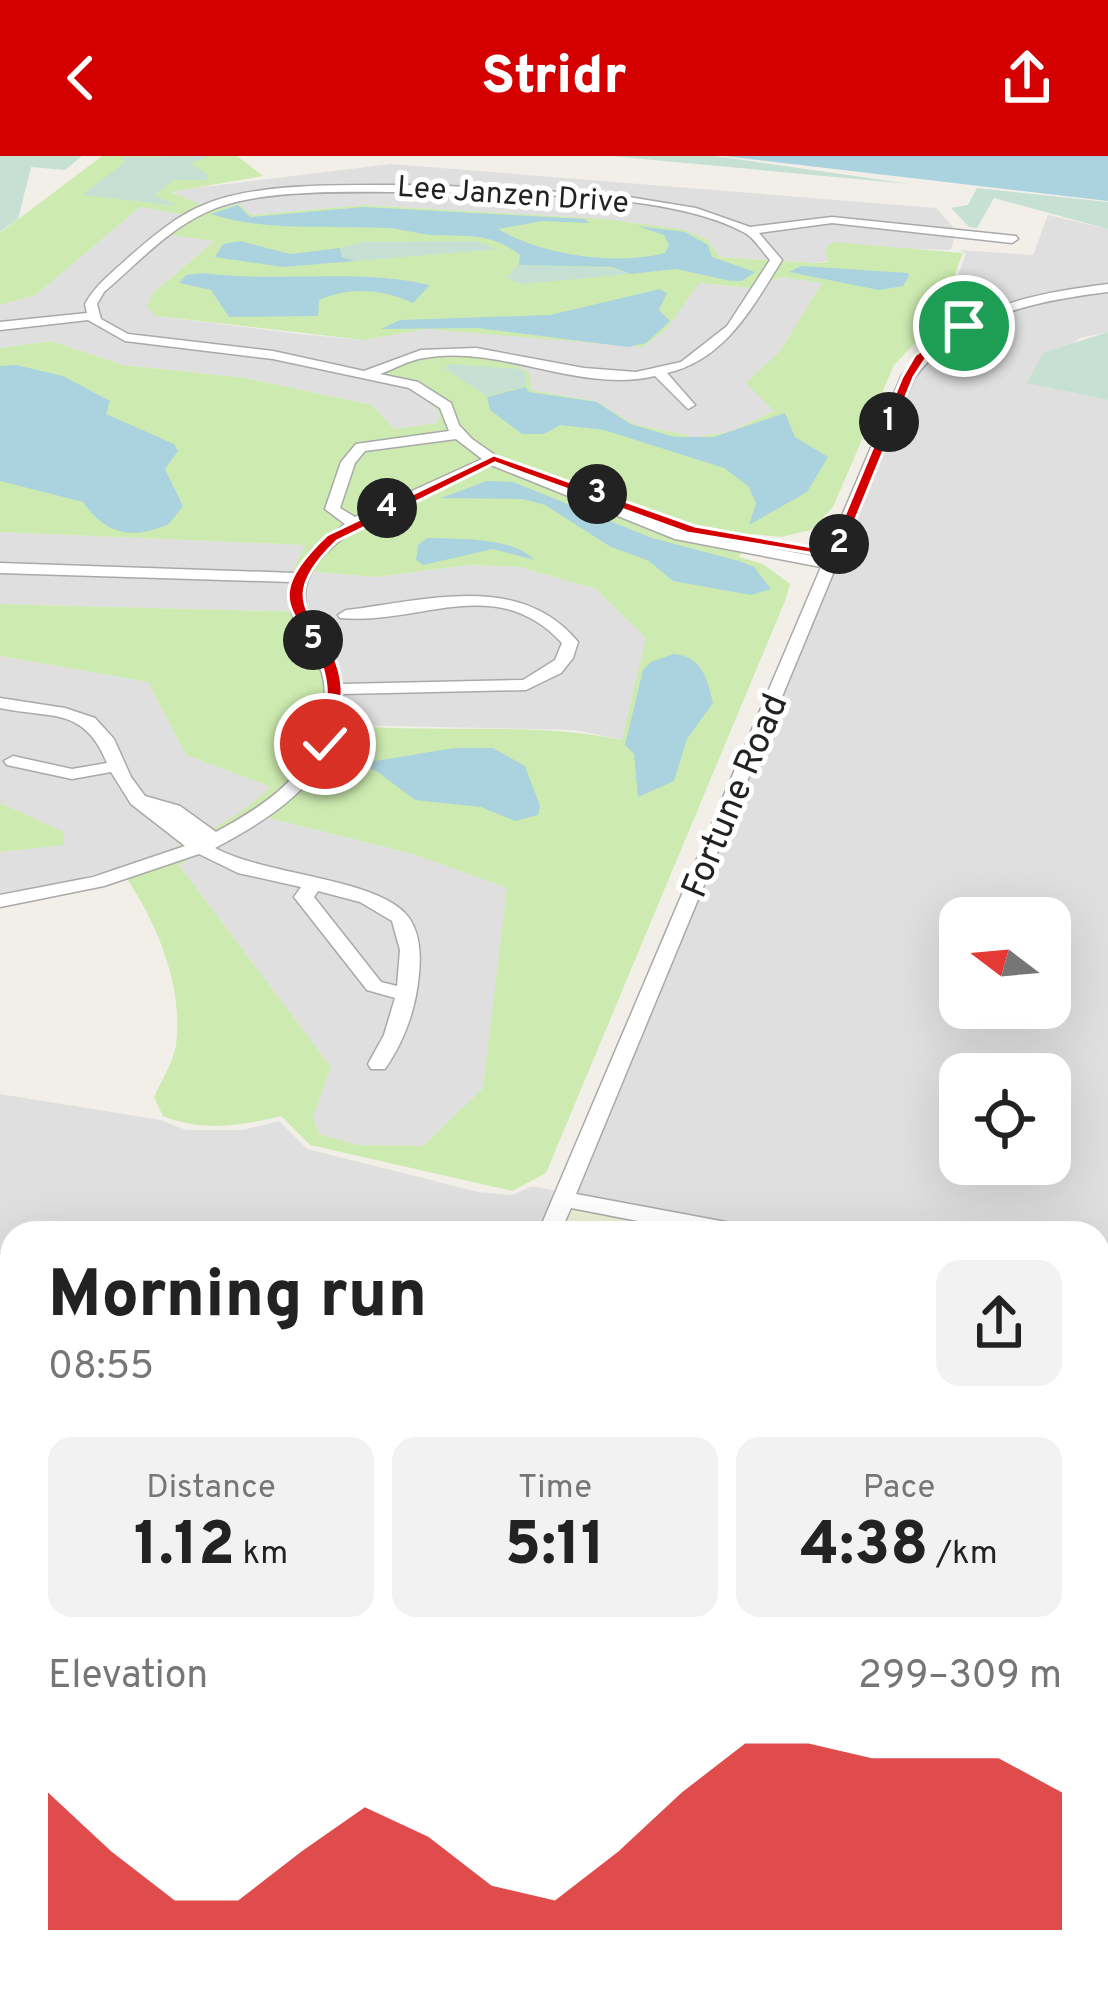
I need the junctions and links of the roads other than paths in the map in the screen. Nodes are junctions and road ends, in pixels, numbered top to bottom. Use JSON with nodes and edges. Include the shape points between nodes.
{"nodes":[{"id":1,"x":753,"y":230,"type":"junction"},
{"id":2,"x":1012,"y":239,"type":"dead end"},
{"id":3,"x":1108,"y":288,"type":"edge"},
{"id":4,"x":93,"y":316,"type":"junction"},
{"id":5,"x":0,"y":326,"type":"edge"},
{"id":6,"x":660,"y":374,"type":"junction"},
{"id":7,"x":365,"y":375,"type":"junction"},
{"id":8,"x":688,"y":405,"type":"dead end"},
{"id":9,"x":457,"y":431,"type":"junction"},
{"id":10,"x":496,"y":460,"type":"junction"},
{"id":11,"x":361,"y":521,"type":"junction"},
{"id":12,"x":833,"y":559,"type":"junction"},
{"id":13,"x":0,"y":568,"type":"edge"},
{"id":14,"x":300,"y":578,"type":"junction"},
{"id":15,"x":346,"y":615,"type":"dead end"},
{"id":16,"x":334,"y":689,"type":"junction"},
{"id":17,"x":0,"y":703,"type":"edge"},
{"id":18,"x":13,"y":761,"type":"dead end"},
{"id":19,"x":117,"y":766,"type":"junction"},
{"id":20,"x":210,"y":842,"type":"junction"},
{"id":21,"x":312,"y":884,"type":"junction"},
{"id":22,"x":0,"y":901,"type":"edge"},
{"id":23,"x":405,"y":994,"type":"junction"},
{"id":24,"x":378,"y":1064,"type":"dead end"},
{"id":25,"x":562,"y":1198,"type":"junction"},
{"id":26,"x":553,"y":1221,"type":"edge"},
{"id":27,"x":680,"y":1221,"type":"edge"}],
"edges":[{"from":1,"to":2,"type":"street","via":[[832,220]]},
{"from":1,"to":4,"type":"street","name":"Lee Janzen Drive","via":[[689,207],[587,199],[406,186],[265,193],[196,210],[99,290]]},
{"from":1,"to":6,"type":"street","via":[[776,252],[772,269],[705,359]]},
{"from":3,"to":12,"type":"street","name":"Fortune Road","via":[[1003,309],[920,357]]},
{"from":4,"to":5,"type":"street"},
{"from":4,"to":7,"type":"street","via":[[125,337]]},
{"from":6,"to":7,"type":"street","via":[[432,352],[387,361]]},
{"from":6,"to":8,"type":"street"},
{"from":7,"to":9,"type":"street","via":[[434,396]]},
{"from":9,"to":10,"type":"street"},
{"from":9,"to":11,"type":"street","via":[[361,447],[334,494],[336,514]]},
{"from":10,"to":11,"type":"street"},
{"from":10,"to":12,"type":"street","via":[[680,536]]},
{"from":11,"to":14,"type":"street","via":[[312,557]]},
{"from":12,"to":25,"type":"street","name":"Fortune Road"},
{"from":13,"to":14,"type":"street"},
{"from":14,"to":16,"type":"street","via":[[296,611]]},
{"from":15,"to":16,"type":"street","via":[[498,603],[549,618],[570,642],[568,657],[526,685]]},
{"from":16,"to":20,"type":"street","via":[[325,744],[309,767],[256,816]]},
{"from":17,"to":19,"type":"street","via":[[97,727]]},
{"from":18,"to":19,"type":"street","via":[[72,774]]},
{"from":19,"to":20,"type":"street","via":[[137,800],[186,840]]},
{"from":20,"to":21,"type":"street","via":[[227,862]]},
{"from":20,"to":22,"type":"street","via":[[106,881]]},
{"from":21,"to":23,"type":"street","via":[[304,897],[374,986]]},
{"from":21,"to":23,"type":"street","via":[[399,916],[409,937]]},
{"from":23,"to":24,"type":"street","via":[[393,1048]]},
{"from":25,"to":26,"type":"street","name":"Fortune Road"},
{"from":25,"to":27,"type":"street"}]}
